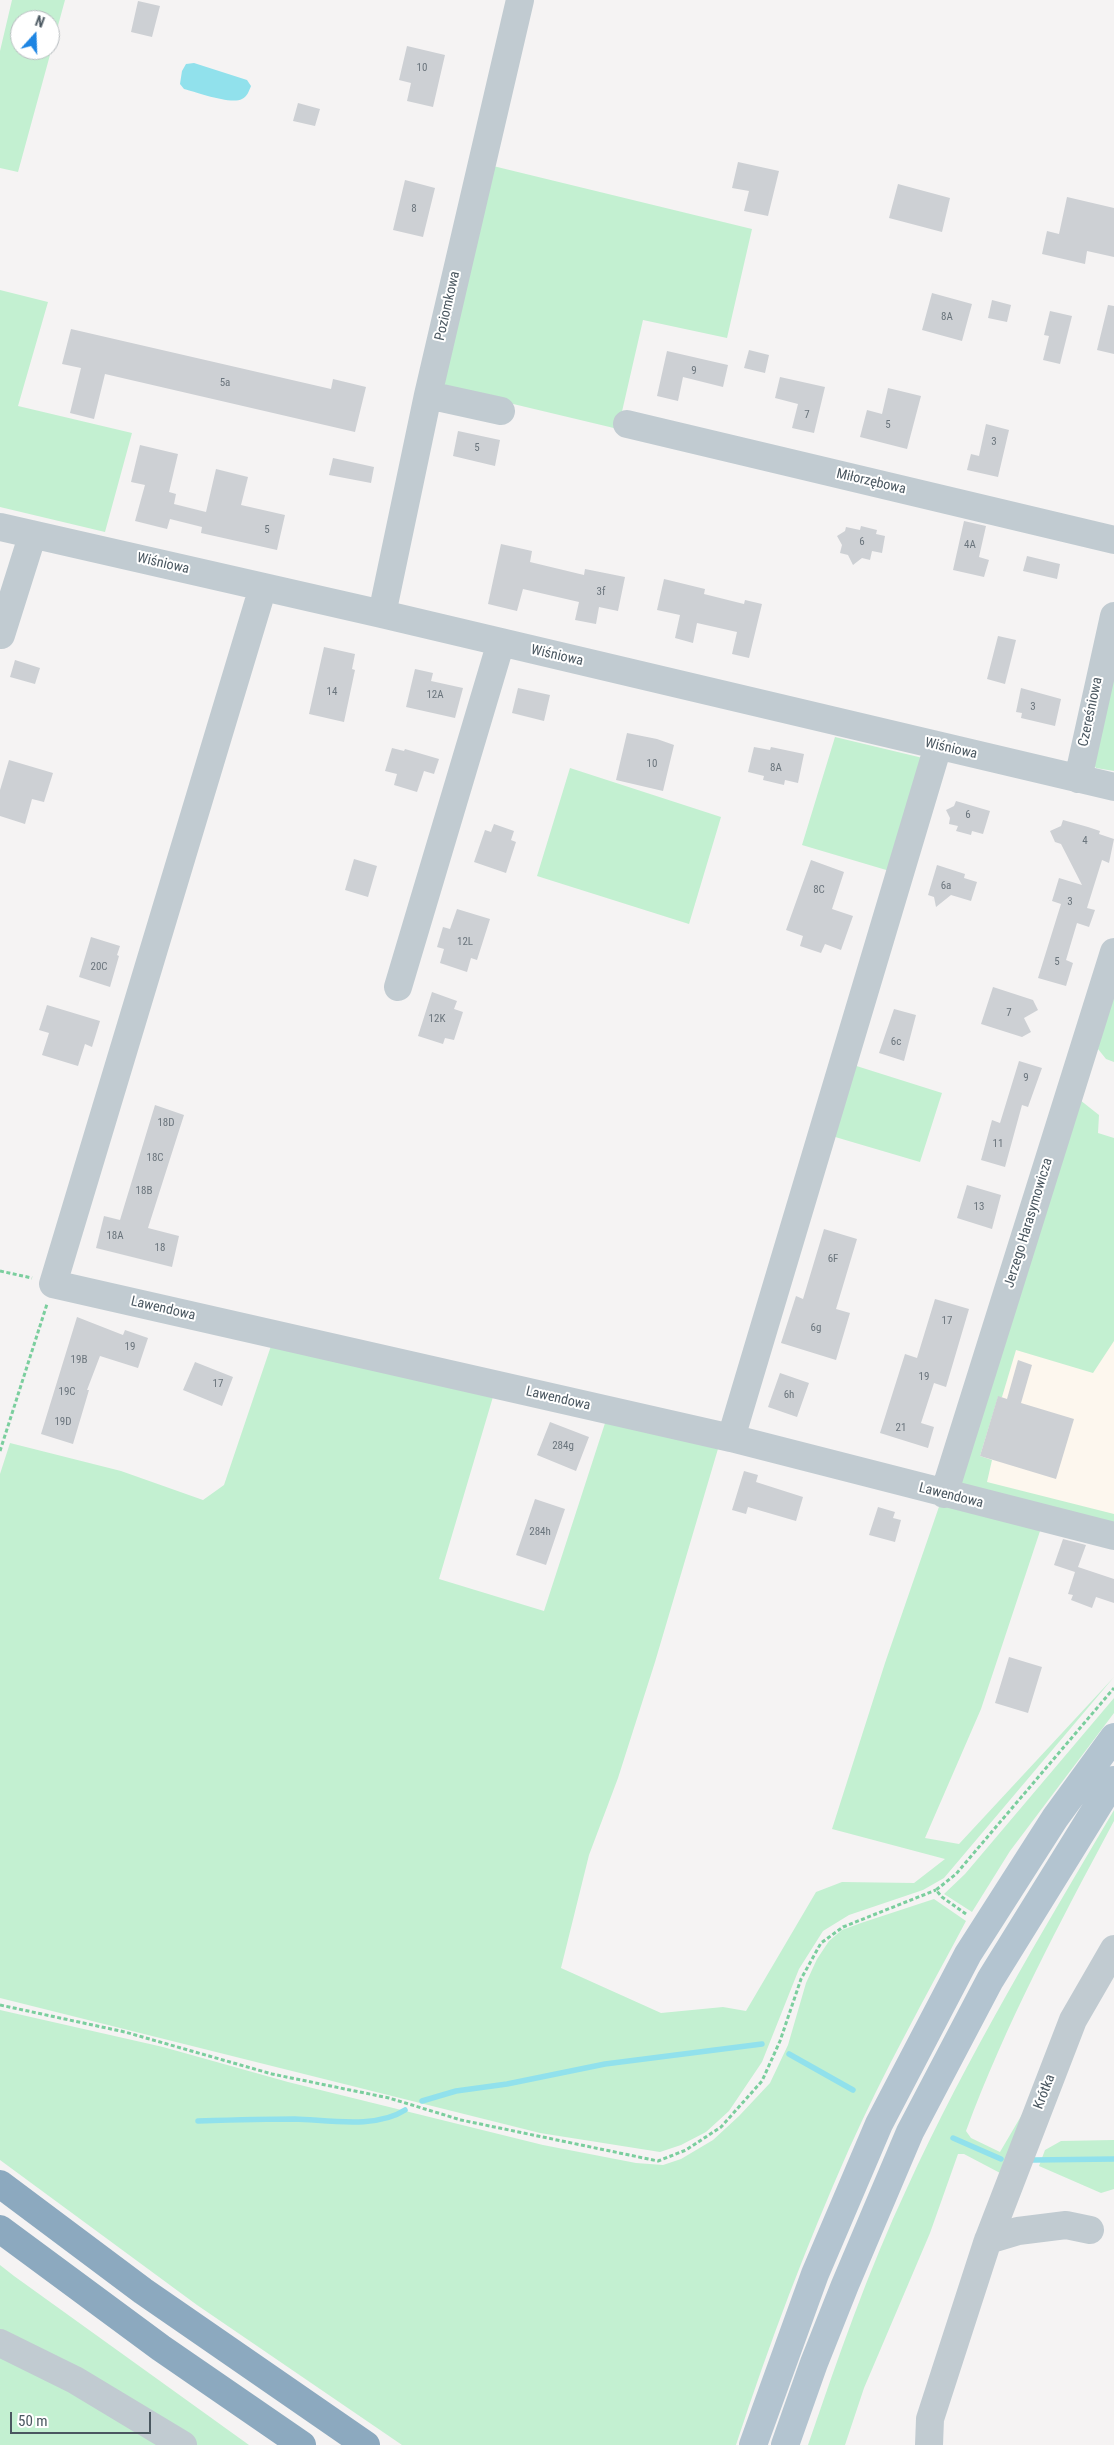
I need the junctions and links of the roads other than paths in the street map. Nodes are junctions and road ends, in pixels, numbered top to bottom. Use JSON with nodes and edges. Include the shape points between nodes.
{"nodes":[{"id":1,"x":520,"y":0,"type":"edge"},
{"id":2,"x":428,"y":395,"type":"junction"},
{"id":3,"x":501,"y":411,"type":"dead end"},
{"id":4,"x":627,"y":424,"type":"dead end"},
{"id":5,"x":0,"y":527,"type":"edge"},
{"id":6,"x":30,"y":534,"type":"junction"},
{"id":7,"x":1114,"y":540,"type":"edge"},
{"id":8,"x":263,"y":587,"type":"junction"},
{"id":9,"x":382,"y":614,"type":"junction"},
{"id":10,"x":1114,"y":616,"type":"edge"},
{"id":11,"x":0,"y":635,"type":"edge"},
{"id":12,"x":501,"y":642,"type":"junction"},
{"id":13,"x":938,"y":746,"type":"junction"},
{"id":14,"x":1078,"y":779,"type":"junction"},
{"id":15,"x":1114,"y":787,"type":"edge"},
{"id":16,"x":1114,"y":952,"type":"edge"},
{"id":17,"x":398,"y":987,"type":"dead end"},
{"id":18,"x":730,"y":1438,"type":"junction"},
{"id":19,"x":944,"y":1494,"type":"junction"},
{"id":20,"x":1114,"y":1536,"type":"edge"},
{"id":21,"x":1114,"y":1737,"type":"edge"},
{"id":22,"x":1114,"y":1780,"type":"edge"},
{"id":23,"x":1114,"y":1949,"type":"edge"},
{"id":24,"x":0,"y":2184,"type":"edge"},
{"id":25,"x":0,"y":2229,"type":"edge"},
{"id":26,"x":1090,"y":2230,"type":"dead end"},
{"id":27,"x":988,"y":2240,"type":"junction"},
{"id":28,"x":0,"y":2343,"type":"edge"},
{"id":29,"x":183,"y":2445,"type":"edge"},
{"id":30,"x":302,"y":2445,"type":"edge"},
{"id":31,"x":366,"y":2445,"type":"edge"},
{"id":32,"x":753,"y":2445,"type":"edge"},
{"id":33,"x":786,"y":2445,"type":"edge"},
{"id":34,"x":929,"y":2445,"type":"edge"}],
"edges":[{"from":1,"to":2,"type":"street","name":"Poziomkowa"},
{"from":2,"to":3,"type":"street"},
{"from":2,"to":9,"type":"street","name":"Poziomkowa"},
{"from":4,"to":7,"type":"street","name":"Miłorzębowa"},
{"from":5,"to":6,"type":"street","name":"Wiśniowa"},
{"from":6,"to":8,"type":"street","name":"Wiśniowa"},
{"from":6,"to":11,"type":"street","via":[[30,544]]},
{"from":8,"to":9,"type":"street","name":"Wiśniowa"},
{"from":8,"to":18,"type":"street","name":"Lawendowa","via":[[53,1284]]},
{"from":9,"to":12,"type":"street","name":"Wiśniowa"},
{"from":10,"to":14,"type":"street","name":"Czereśniowa"},
{"from":12,"to":13,"type":"street","name":"Wiśniowa"},
{"from":12,"to":17,"type":"street"},
{"from":13,"to":14,"type":"street","name":"Wiśniowa"},
{"from":13,"to":18,"type":"street"},
{"from":14,"to":15,"type":"street","name":"Wiśniowa"},
{"from":16,"to":19,"type":"street","name":"Jerzego Harasymowicza"},
{"from":18,"to":19,"type":"street","name":"Lawendowa"},
{"from":19,"to":20,"type":"street","name":"Lawendowa"},
{"from":21,"to":32,"type":"main road","via":[[1055,1818],[968,1954],[883,2116],[815,2274]]},
{"from":22,"to":33,"type":"main road","via":[[990,1980],[910,2132],[814,2363]]},
{"from":23,"to":27,"type":"street","name":"Krótka","via":[[1073,2020]]},
{"from":24,"to":31,"type":"highway","via":[[143,2291]]},
{"from":25,"to":30,"type":"highway","via":[[153,2342]]},
{"from":26,"to":27,"type":"street","via":[[1066,2224],[1018,2231]]},
{"from":27,"to":34,"type":"street","name":"Krótka","via":[[930,2419]]},
{"from":28,"to":29,"type":"street","via":[[75,2380]]}]}
